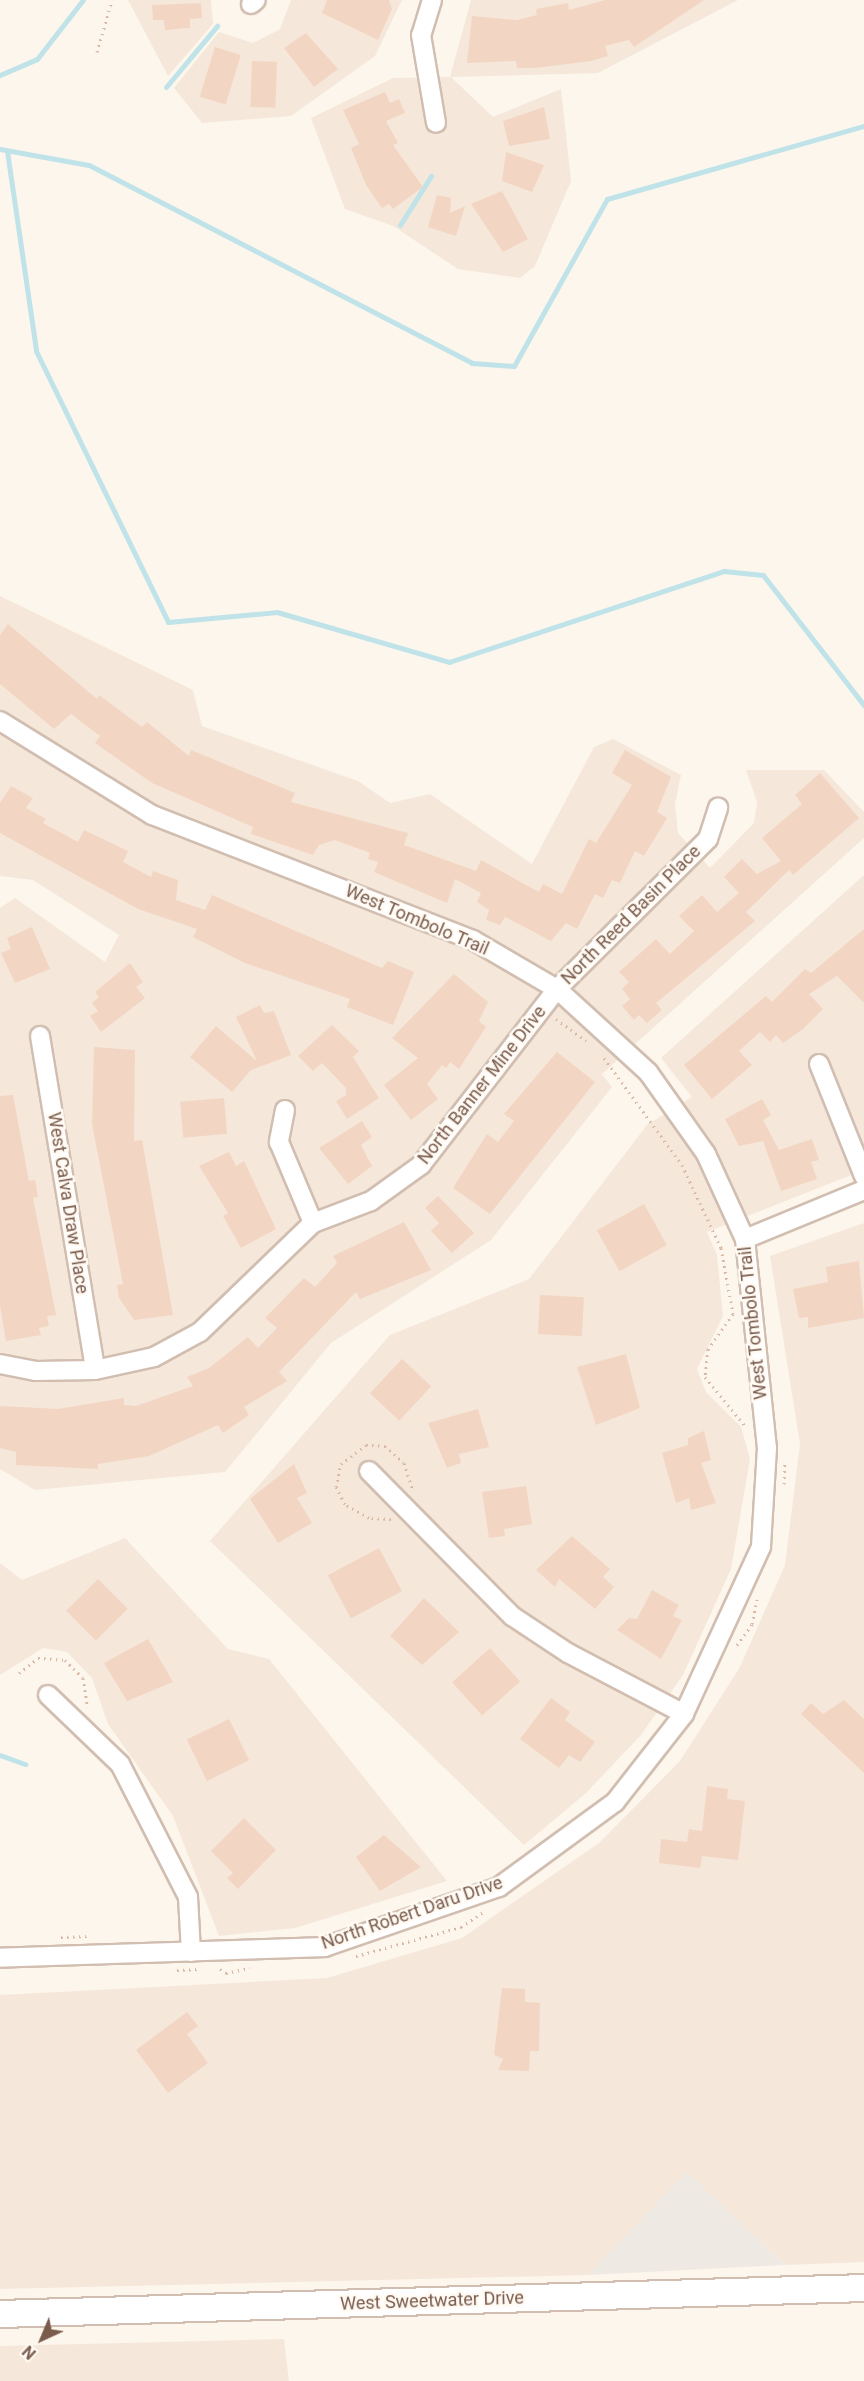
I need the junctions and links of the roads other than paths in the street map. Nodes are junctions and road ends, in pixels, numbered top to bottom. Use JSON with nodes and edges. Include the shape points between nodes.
{"nodes":[{"id":1,"x":432,"y":0,"type":"edge"},
{"id":2,"x":436,"y":123,"type":"dead end"},
{"id":3,"x":0,"y":721,"type":"edge"},
{"id":4,"x":718,"y":808,"type":"dead end"},
{"id":5,"x":557,"y":990,"type":"junction"},
{"id":6,"x":40,"y":1036,"type":"dead end"},
{"id":7,"x":819,"y":1064,"type":"dead end"},
{"id":8,"x":285,"y":1110,"type":"dead end"},
{"id":9,"x":864,"y":1176,"type":"edge"},
{"id":10,"x":864,"y":1190,"type":"edge"},
{"id":11,"x":313,"y":1223,"type":"junction"},
{"id":12,"x":745,"y":1239,"type":"junction"},
{"id":13,"x":0,"y":1364,"type":"edge"},
{"id":14,"x":95,"y":1370,"type":"junction"},
{"id":15,"x":369,"y":1471,"type":"dead end"},
{"id":16,"x":48,"y":1695,"type":"dead end"},
{"id":17,"x":684,"y":1714,"type":"junction"},
{"id":18,"x":191,"y":1952,"type":"junction"},
{"id":19,"x":0,"y":1958,"type":"edge"},
{"id":20,"x":864,"y":2288,"type":"edge"},
{"id":21,"x":0,"y":2314,"type":"edge"}],
"edges":[{"from":1,"to":2,"type":"street","via":[[421,35]]},
{"from":3,"to":5,"type":"street","name":"West Tombolo Trail","via":[[152,815],[473,940]]},
{"from":4,"to":5,"type":"street","name":"North Reed Basin Place","via":[[708,839]]},
{"from":5,"to":11,"type":"street","name":"North Banner Mine Drive","via":[[421,1165],[371,1201]]},
{"from":5,"to":12,"type":"street","name":"West Tombolo Trail","via":[[648,1072],[706,1154]]},
{"from":6,"to":14,"type":"street","name":"West Calva Draw Place"},
{"from":7,"to":9,"type":"street"},
{"from":8,"to":11,"type":"street","via":[[279,1142]]},
{"from":10,"to":12,"type":"street"},
{"from":11,"to":14,"type":"street","name":"North Banner Mine Drive","via":[[200,1332],[154,1357]]},
{"from":12,"to":17,"type":"street","name":"West Tombolo Trail","via":[[767,1448],[761,1547]]},
{"from":13,"to":14,"type":"street","name":"North Banner Mine Drive","via":[[36,1371]]},
{"from":15,"to":17,"type":"street","via":[[512,1616]]},
{"from":16,"to":18,"type":"street","via":[[120,1764],[188,1897]]},
{"from":17,"to":18,"type":"street","name":"North Robert Daru Drive","via":[[615,1802],[499,1887],[325,1947]]},
{"from":18,"to":19,"type":"street","name":"North Robert Daru Drive"},
{"from":20,"to":21,"type":"street","name":"West Sweetwater Drive"}]}
